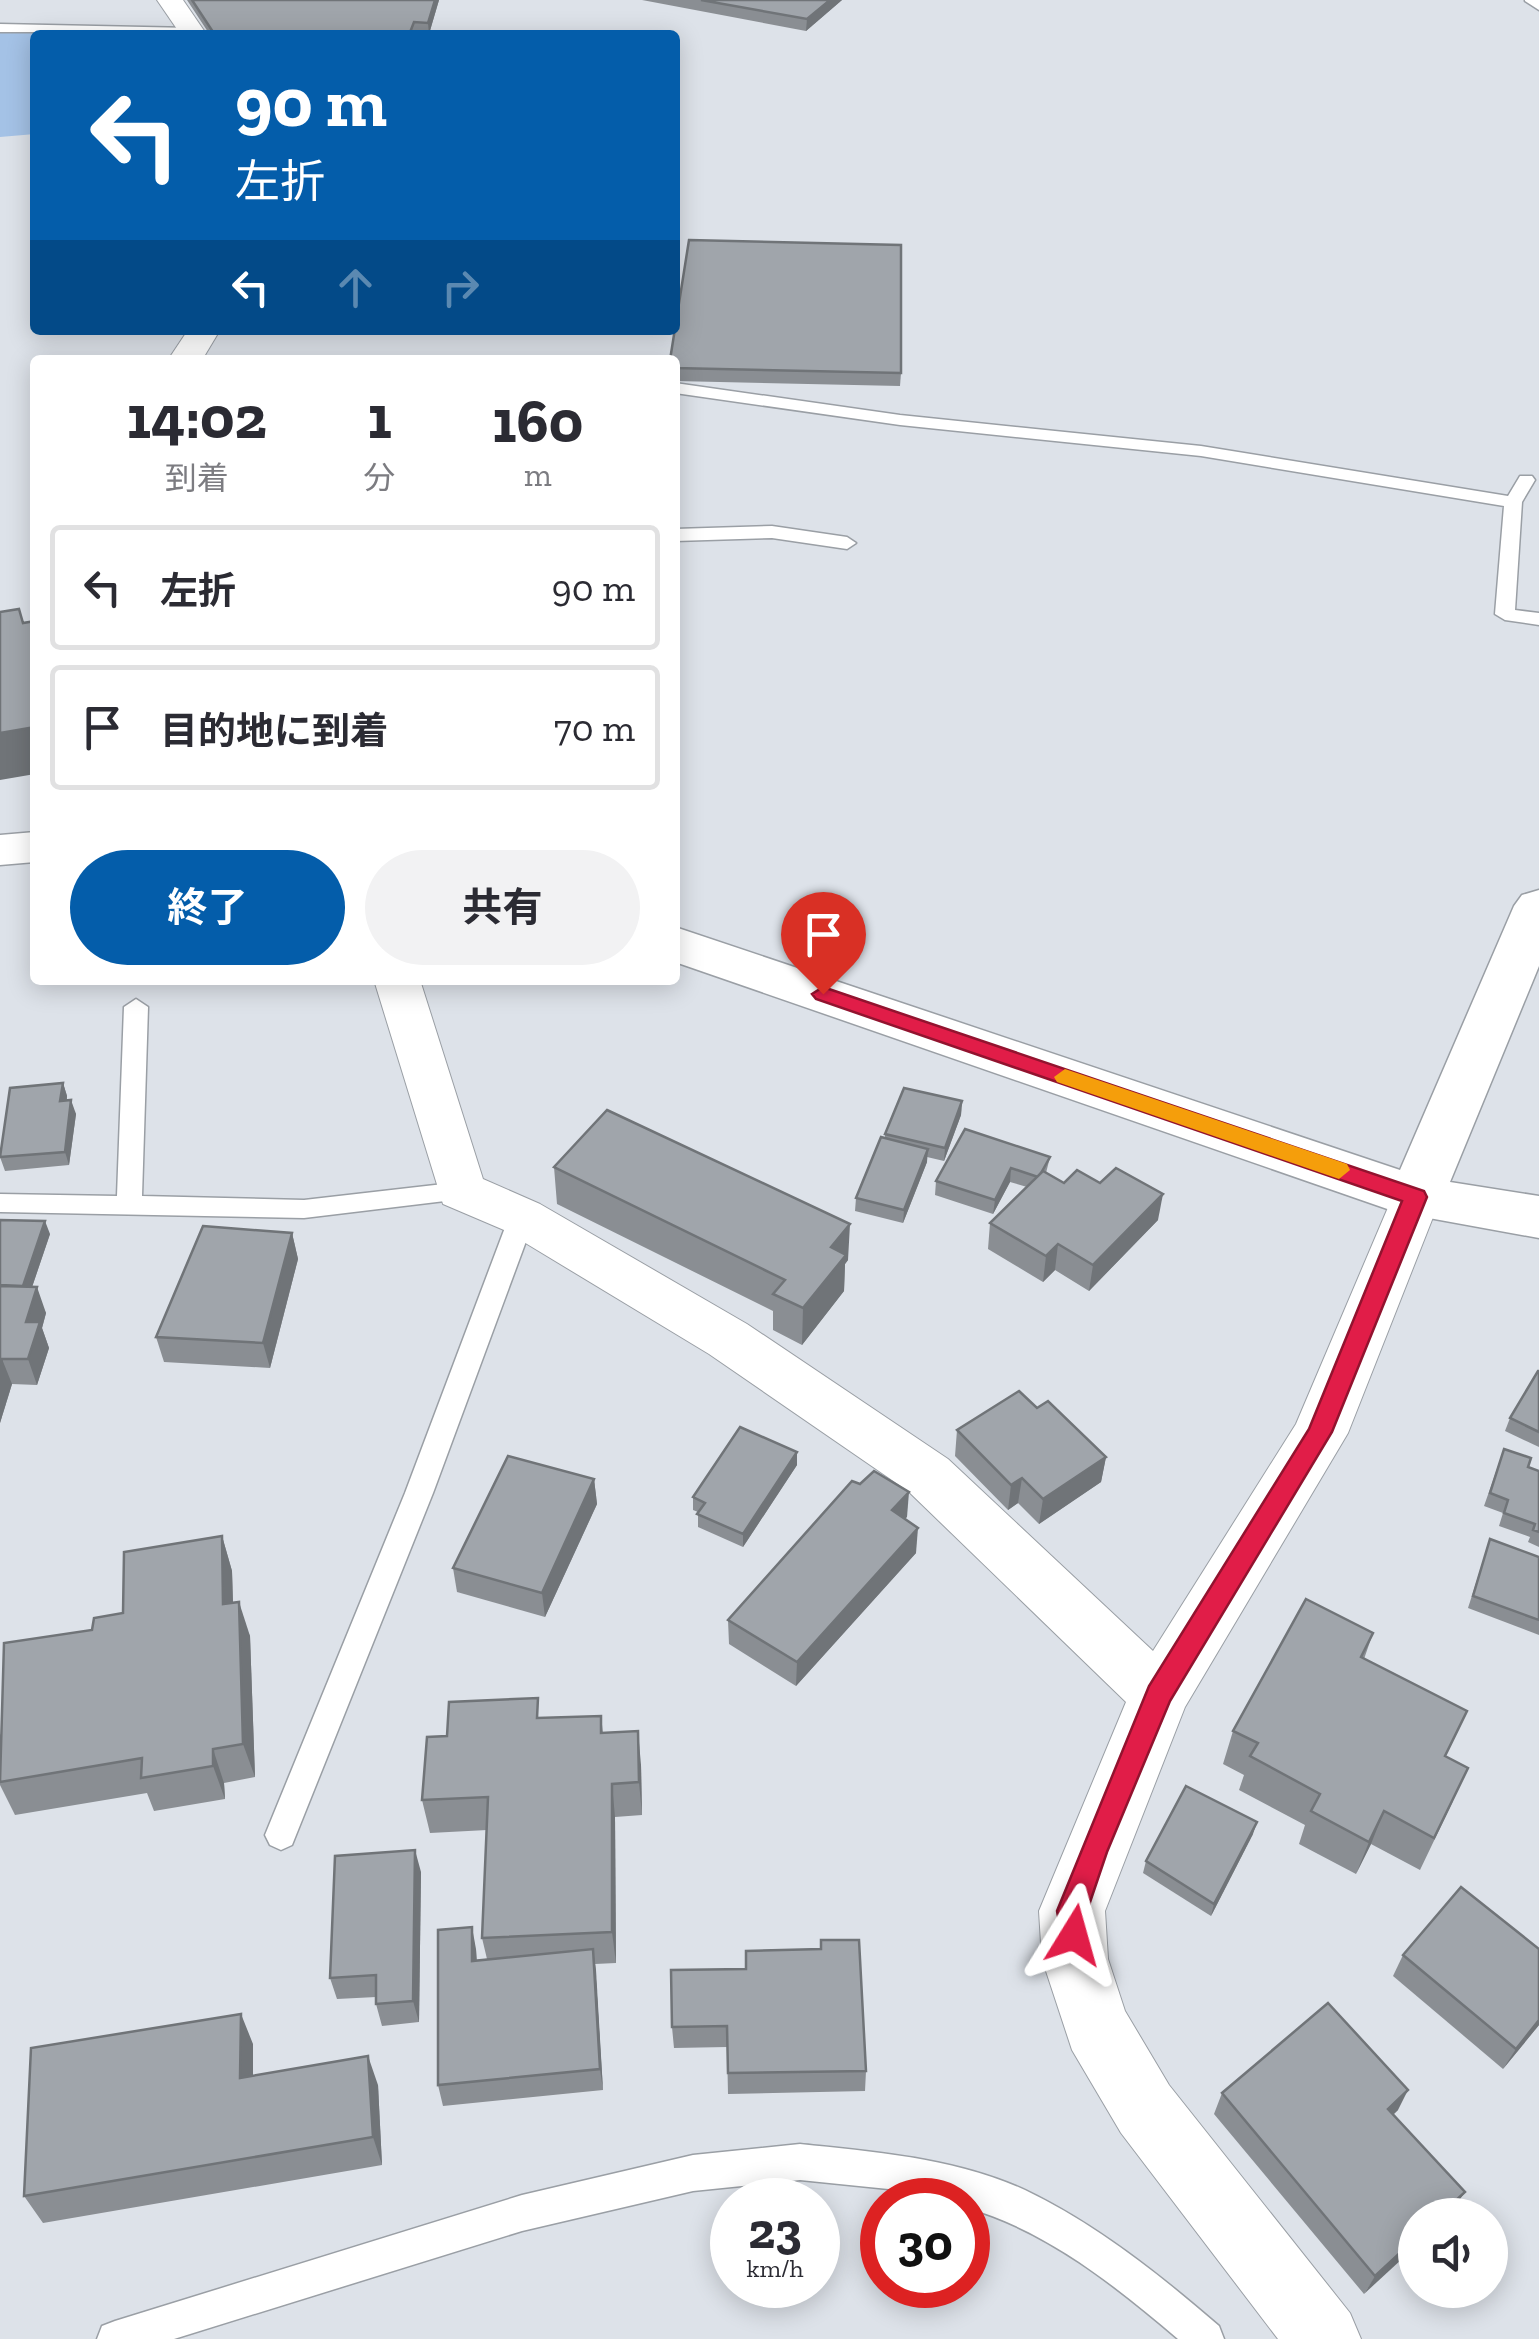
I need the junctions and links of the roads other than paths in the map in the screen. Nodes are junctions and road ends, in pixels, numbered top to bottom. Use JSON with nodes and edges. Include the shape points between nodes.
{"nodes":[{"id":1,"x":170,"y":0,"type":"edge"},
{"id":2,"x":0,"y":28,"type":"edge"},
{"id":3,"x":77,"y":30,"type":"edge"},
{"id":4,"x":191,"y":30,"type":"edge"},
{"id":5,"x":680,"y":389,"type":"edge"},
{"id":6,"x":1526,"y":480,"type":"dead end"},
{"id":7,"x":1513,"y":502,"type":"junction"},
{"id":8,"x":680,"y":535,"type":"edge"},
{"id":9,"x":846,"y":544,"type":"dead end"},
{"id":10,"x":1539,"y":618,"type":"edge"},
{"id":11,"x":30,"y":847,"type":"edge"},
{"id":12,"x":0,"y":850,"type":"edge"},
{"id":13,"x":1539,"y":906,"type":"edge"},
{"id":14,"x":680,"y":946,"type":"edge"},
{"id":15,"x":399,"y":985,"type":"edge"},
{"id":16,"x":136,"y":1007,"type":"dead end"},
{"id":17,"x":461,"y":1190,"type":"junction"},
{"id":18,"x":1416,"y":1197,"type":"junction"},
{"id":19,"x":0,"y":1202,"type":"edge"},
{"id":20,"x":129,"y":1207,"type":"junction"},
{"id":21,"x":522,"y":1217,"type":"junction"},
{"id":22,"x":1539,"y":1218,"type":"edge"},
{"id":23,"x":1159,"y":1694,"type":"junction"},
{"id":24,"x":281,"y":1835,"type":"dead end"},
{"id":25,"x":115,"y":2339,"type":"edge"},
{"id":26,"x":1206,"y":2339,"type":"edge"},
{"id":27,"x":1324,"y":2339,"type":"edge"}],
"edges":[{"from":1,"to":4,"type":"street"},
{"from":2,"to":3,"type":"lane"},
{"from":5,"to":7,"type":"lane","via":[[1201,451]]},
{"from":6,"to":7,"type":"lane"},
{"from":7,"to":10,"type":"lane","via":[[1505,614]]},
{"from":8,"to":9,"type":"lane","via":[[772,532]]},
{"from":11,"to":12,"type":"street"},
{"from":13,"to":18,"type":"street"},
{"from":14,"to":18,"type":"street"},
{"from":15,"to":17,"type":"street"},
{"from":16,"to":20,"type":"lane"},
{"from":17,"to":20,"type":"lane","via":[[304,1209]]},
{"from":17,"to":21,"type":"street"},
{"from":18,"to":22,"type":"street"},
{"from":18,"to":23,"type":"street","via":[[1320,1432]]},
{"from":19,"to":20,"type":"lane"},
{"from":21,"to":23,"type":"street","via":[[743,1349],[928,1475]]},
{"from":21,"to":24,"type":"lane","via":[[420,1493]]},
{"from":23,"to":27,"type":"street","via":[[1072,1911],[1075,1959],[1096,2026],[1145,2109]]},
{"from":25,"to":26,"type":"lane","via":[[522,2213],[693,2172],[800,2162],[908,2173],[1016,2204],[1136,2278]]}]}
